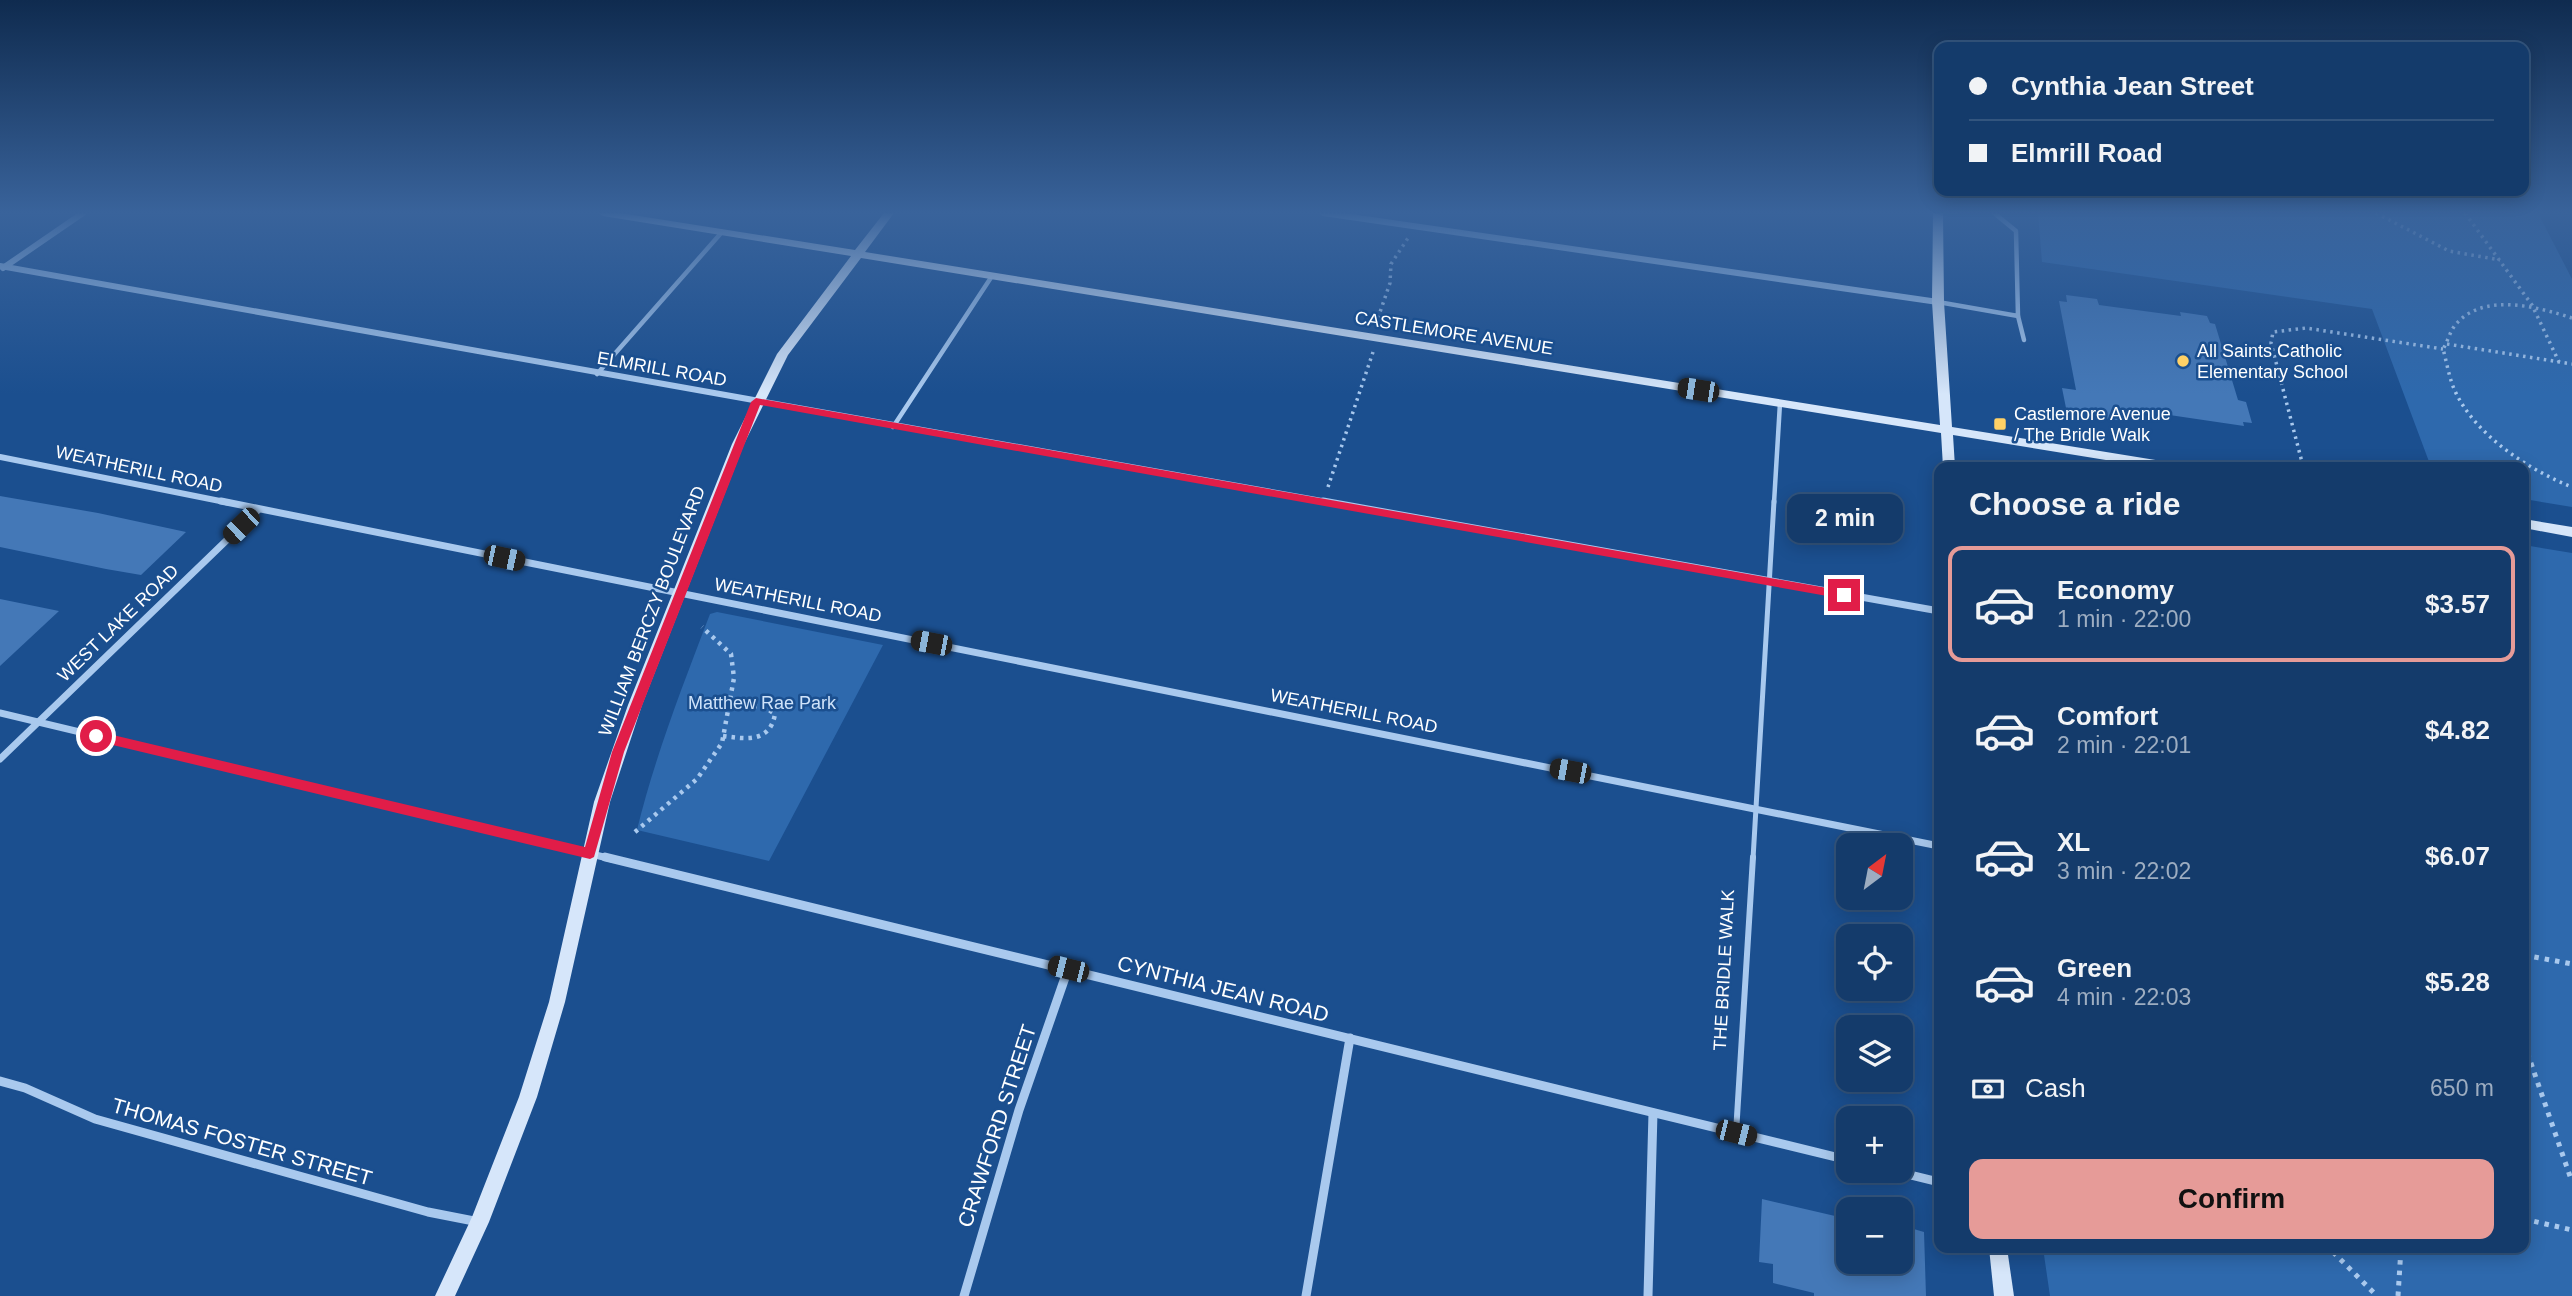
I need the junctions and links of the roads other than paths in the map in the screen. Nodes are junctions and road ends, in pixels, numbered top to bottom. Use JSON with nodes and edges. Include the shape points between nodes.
{"nodes":[{"id":1,"x":33,"y":273,"type":"edge"},
{"id":2,"x":685,"y":273,"type":"edge"},
{"id":3,"x":843,"y":273,"type":"edge"},
{"id":4,"x":977,"y":273,"type":"edge"},
{"id":5,"x":1741,"y":273,"type":"edge"},
{"id":6,"x":1938,"y":273,"type":"edge"},
{"id":7,"x":2016,"y":273,"type":"edge"},
{"id":8,"x":992,"y":276,"type":"junction"},
{"id":9,"x":1938,"y":302,"type":"junction"},
{"id":10,"x":2018,"y":316,"type":"junction"},
{"id":11,"x":2024,"y":340,"type":"dead end"},
{"id":12,"x":597,"y":374,"type":"junction"},
{"id":13,"x":756,"y":402,"type":"junction"},
{"id":14,"x":1780,"y":403,"type":"junction"},
{"id":15,"x":893,"y":427,"type":"junction"},
{"id":16,"x":1946,"y":430,"type":"junction"},
{"id":17,"x":0,"y":457,"type":"edge"},
{"id":18,"x":1949,"y":462,"type":"edge"},
{"id":19,"x":2143,"y":462,"type":"edge"},
{"id":20,"x":258,"y":510,"type":"junction"},
{"id":21,"x":2529,"y":525,"type":"edge"},
{"id":22,"x":2572,"y":532,"type":"edge"},
{"id":23,"x":1767,"y":582,"type":"junction"},
{"id":24,"x":680,"y":592,"type":"junction"},
{"id":25,"x":1934,"y":610,"type":"edge"},
{"id":26,"x":0,"y":713,"type":"edge"},
{"id":27,"x":38,"y":722,"type":"junction"},
{"id":28,"x":0,"y":759,"type":"edge"},
{"id":29,"x":1754,"y":808,"type":"junction"},
{"id":30,"x":1934,"y":845,"type":"edge"},
{"id":31,"x":590,"y":853,"type":"junction"},
{"id":32,"x":1068,"y":969,"type":"junction"},
{"id":33,"x":1350,"y":1038,"type":"junction"},
{"id":34,"x":0,"y":1081,"type":"edge"},
{"id":35,"x":1653,"y":1113,"type":"junction"},
{"id":36,"x":1736,"y":1133,"type":"junction"},
{"id":37,"x":1836,"y":1157,"type":"edge"},
{"id":38,"x":1913,"y":1176,"type":"edge"},
{"id":39,"x":1934,"y":1181,"type":"edge"},
{"id":40,"x":480,"y":1222,"type":"junction"},
{"id":41,"x":1999,"y":1253,"type":"edge"},
{"id":42,"x":445,"y":1296,"type":"edge"},
{"id":43,"x":964,"y":1296,"type":"edge"},
{"id":44,"x":1306,"y":1296,"type":"edge"},
{"id":45,"x":1647,"y":1296,"type":"edge"},
{"id":46,"x":2004,"y":1296,"type":"edge"}],
"edges":[{"from":1,"to":12,"type":"street","name":"ELMRILL ROAD"},
{"from":2,"to":12,"type":"lane"},
{"from":3,"to":13,"type":"street","name":"WILLIAM BERCZY BOULEVARD","via":[[797,333]]},
{"from":4,"to":8,"type":"street","name":"CASTLEMORE AVENUE"},
{"from":5,"to":9,"type":"street"},
{"from":6,"to":9,"type":"street"},
{"from":7,"to":10,"type":"lane"},
{"from":8,"to":14,"type":"street","name":"CASTLEMORE AVENUE"},
{"from":8,"to":15,"type":"lane"},
{"from":9,"to":10,"type":"lane"},
{"from":9,"to":16,"type":"street"},
{"from":10,"to":11,"type":"lane"},
{"from":12,"to":13,"type":"street","name":"ELMRILL ROAD"},
{"from":13,"to":15,"type":"street","name":"ELMRILL ROAD"},
{"from":13,"to":24,"type":"street","name":"WILLIAM BERCZY BOULEVARD"},
{"from":14,"to":16,"type":"street","name":"CASTLEMORE AVENUE"},
{"from":14,"to":23,"type":"lane","name":"THE BRIDLE WALK"},
{"from":15,"to":23,"type":"street","name":"ELMRILL ROAD"},
{"from":16,"to":18,"type":"street"},
{"from":16,"to":19,"type":"street","name":"CASTLEMORE AVENUE"},
{"from":17,"to":20,"type":"street","name":"WEATHERILL ROAD"},
{"from":20,"to":24,"type":"street","name":"WEATHERILL ROAD"},
{"from":20,"to":27,"type":"street","name":"WEST LAKE ROAD"},
{"from":21,"to":22,"type":"street"},
{"from":23,"to":25,"type":"street","name":"ELMRILL ROAD"},
{"from":23,"to":29,"type":"lane","name":"THE BRIDLE WALK"},
{"from":24,"to":29,"type":"street","name":"WEATHERILL ROAD"},
{"from":24,"to":31,"type":"street","name":"WILLIAM BERCZY BOULEVARD","via":[[618,752]]},
{"from":26,"to":27,"type":"street","name":"CYNTHIA JEAN ROAD"},
{"from":27,"to":28,"type":"street","name":"WEST LAKE ROAD"},
{"from":27,"to":31,"type":"street","name":"CYNTHIA JEAN ROAD"},
{"from":29,"to":30,"type":"street"},
{"from":29,"to":36,"type":"lane","name":"THE BRIDLE WALK"},
{"from":31,"to":32,"type":"street","name":"CYNTHIA JEAN ROAD"},
{"from":31,"to":40,"type":"street","name":"WILLIAM BERCZY BOULEVARD","via":[[546,1042]]},
{"from":32,"to":33,"type":"street","name":"CYNTHIA JEAN ROAD"},
{"from":32,"to":43,"type":"street","name":"CRAWFORD STREET","via":[[1019,1110]]},
{"from":33,"to":35,"type":"street","name":"CYNTHIA JEAN ROAD"},
{"from":33,"to":44,"type":"street"},
{"from":34,"to":40,"type":"street","name":"THOMAS FOSTER STREET","via":[[108,1122],[428,1212]]},
{"from":35,"to":36,"type":"street","name":"CYNTHIA JEAN ROAD"},
{"from":35,"to":45,"type":"street"},
{"from":36,"to":37,"type":"street","name":"CYNTHIA JEAN ROAD"},
{"from":38,"to":39,"type":"street"},
{"from":40,"to":42,"type":"street","name":"WILLIAM BERCZY BOULEVARD"},
{"from":41,"to":46,"type":"street"}]}
